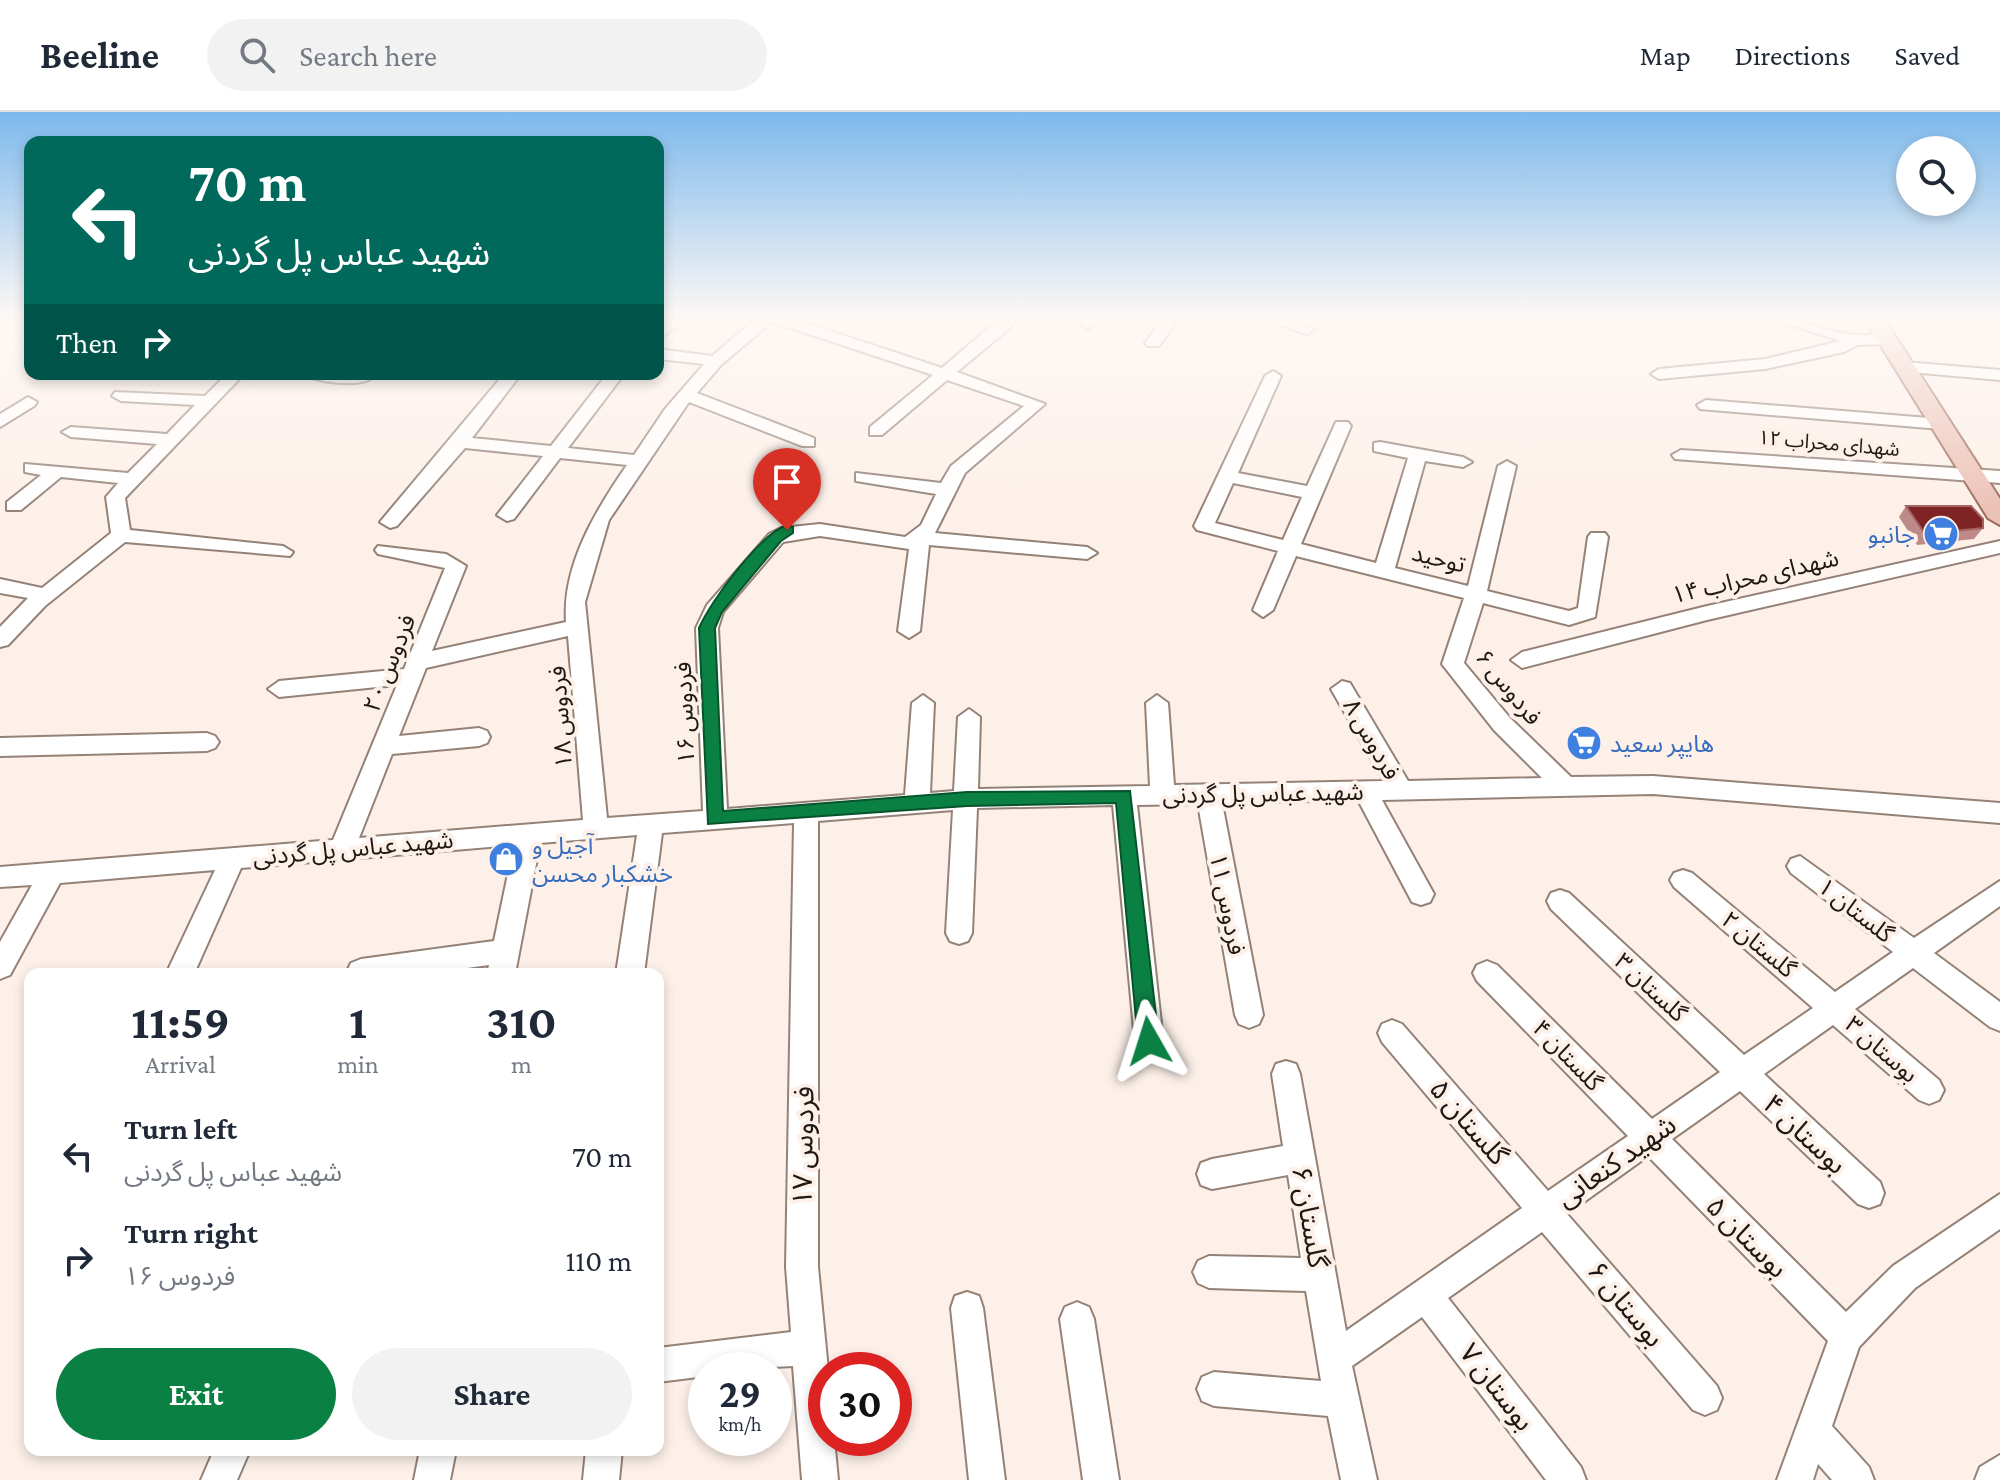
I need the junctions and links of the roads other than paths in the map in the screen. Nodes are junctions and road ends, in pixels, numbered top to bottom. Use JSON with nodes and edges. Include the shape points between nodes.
{"nodes":[{"id":1,"x":229,"y":381,"type":"edge"},
{"id":2,"x":508,"y":381,"type":"edge"},
{"id":3,"x":611,"y":381,"type":"edge"},
{"id":4,"x":698,"y":381,"type":"edge"},
{"id":5,"x":933,"y":381,"type":"edge"},
{"id":6,"x":966,"y":381,"type":"edge"},
{"id":7,"x":1271,"y":381,"type":"edge"},
{"id":8,"x":1914,"y":381,"type":"edge"},
{"id":9,"x":686,"y":395,"type":"junction"},
{"id":10,"x":121,"y":396,"type":"dead end"},
{"id":11,"x":210,"y":401,"type":"junction"},
{"id":12,"x":28,"y":402,"type":"dead end"},
{"id":13,"x":1706,"y":405,"type":"dead end"},
{"id":14,"x":0,"y":422,"type":"edge"},
{"id":15,"x":1941,"y":424,"type":"junction"},
{"id":16,"x":1342,"y":426,"type":"dead end"},
{"id":17,"x":876,"y":431,"type":"dead end"},
{"id":18,"x":71,"y":432,"type":"dead end"},
{"id":19,"x":170,"y":440,"type":"junction"},
{"id":20,"x":460,"y":442,"type":"junction"},
{"id":21,"x":808,"y":442,"type":"dead end"},
{"id":22,"x":1380,"y":447,"type":"dead end"},
{"id":23,"x":556,"y":452,"type":"junction"},
{"id":24,"x":1418,"y":455,"type":"junction"},
{"id":25,"x":1681,"y":455,"type":"dead end"},
{"id":26,"x":640,"y":461,"type":"junction"},
{"id":27,"x":1463,"y":462,"type":"dead end"},
{"id":28,"x":1507,"y":466,"type":"dead end"},
{"id":29,"x":31,"y":468,"type":"dead end"},
{"id":30,"x":57,"y":471,"type":"junction"},
{"id":31,"x":1227,"y":476,"type":"junction"},
{"id":32,"x":1974,"y":476,"type":"junction"},
{"id":33,"x":863,"y":477,"type":"dead end"},
{"id":34,"x":2000,"y":477,"type":"edge"},
{"id":35,"x":132,"y":479,"type":"junction"},
{"id":36,"x":947,"y":490,"type":"junction"},
{"id":37,"x":1313,"y":493,"type":"junction"},
{"id":38,"x":14,"y":506,"type":"dead end"},
{"id":39,"x":507,"y":515,"type":"dead end"},
{"id":40,"x":2000,"y":518,"type":"edge"},
{"id":41,"x":390,"y":522,"type":"dead end"},
{"id":42,"x":121,"y":535,"type":"junction"},
{"id":43,"x":1598,"y":537,"type":"dead end"},
{"id":44,"x":920,"y":538,"type":"junction"},
{"id":45,"x":2000,"y":547,"type":"edge"},
{"id":46,"x":1289,"y":548,"type":"junction"},
{"id":47,"x":385,"y":550,"type":"dead end"},
{"id":48,"x":283,"y":552,"type":"dead end"},
{"id":49,"x":1087,"y":553,"type":"dead end"},
{"id":50,"x":1384,"y":571,"type":"junction"},
{"id":51,"x":0,"y":586,"type":"edge"},
{"id":52,"x":1476,"y":594,"type":"junction"},
{"id":53,"x":45,"y":595,"type":"junction"},
{"id":54,"x":1263,"y":610,"type":"dead end"},
{"id":55,"x":579,"y":626,"type":"junction"},
{"id":56,"x":909,"y":631,"type":"dead end"},
{"id":57,"x":0,"y":640,"type":"edge"},
{"id":58,"x":1522,"y":660,"type":"dead end"},
{"id":59,"x":414,"y":669,"type":"junction"},
{"id":60,"x":279,"y":689,"type":"dead end"},
{"id":61,"x":1342,"y":689,"type":"dead end"},
{"id":62,"x":923,"y":703,"type":"dead end"},
{"id":63,"x":1157,"y":703,"type":"dead end"},
{"id":64,"x":969,"y":717,"type":"dead end"},
{"id":65,"x":479,"y":737,"type":"dead end"},
{"id":66,"x":207,"y":742,"type":"dead end"},
{"id":67,"x":383,"y":746,"type":"junction"},
{"id":68,"x":0,"y":747,"type":"edge"},
{"id":69,"x":1565,"y":786,"type":"junction"},
{"id":70,"x":1401,"y":789,"type":"junction"},
{"id":71,"x":1364,"y":790,"type":"junction"},
{"id":72,"x":1208,"y":794,"type":"junction"},
{"id":73,"x":1163,"y":795,"type":"junction"},
{"id":74,"x":1124,"y":796,"type":"junction"},
{"id":75,"x":967,"y":799,"type":"junction"},
{"id":76,"x":917,"y":802,"type":"junction"},
{"id":77,"x":806,"y":811,"type":"junction"},
{"id":78,"x":2000,"y":813,"type":"edge"},
{"id":79,"x":715,"y":819,"type":"junction"},
{"id":80,"x":651,"y":824,"type":"junction"},
{"id":81,"x":596,"y":828,"type":"junction"},
{"id":82,"x":529,"y":834,"type":"junction"},
{"id":83,"x":342,"y":849,"type":"junction"},
{"id":84,"x":233,"y":858,"type":"junction"},
{"id":85,"x":1800,"y":866,"type":"dead end"},
{"id":86,"x":52,"y":873,"type":"junction"},
{"id":87,"x":0,"y":877,"type":"edge"},
{"id":88,"x":1683,"y":880,"type":"dead end"},
{"id":89,"x":1421,"y":894,"type":"dead end"},
{"id":90,"x":1999,"y":894,"type":"edge"},
{"id":91,"x":1560,"y":901,"type":"dead end"},
{"id":92,"x":959,"y":933,"type":"dead end"},
{"id":93,"x":1912,"y":954,"type":"junction"},
{"id":94,"x":503,"y":963,"type":"edge"},
{"id":95,"x":0,"y":967,"type":"edge"},
{"id":96,"x":183,"y":968,"type":"edge"},
{"id":97,"x":414,"y":968,"type":"edge"},
{"id":98,"x":631,"y":968,"type":"edge"},
{"id":99,"x":1487,"y":973,"type":"dead end"},
{"id":100,"x":1835,"y":1008,"type":"junction"},
{"id":101,"x":1249,"y":1015,"type":"dead end"},
{"id":102,"x":2000,"y":1018,"type":"edge"},
{"id":103,"x":1392,"y":1033,"type":"dead end"},
{"id":104,"x":1149,"y":1041,"type":"dead end"},
{"id":105,"x":1743,"y":1072,"type":"junction"},
{"id":106,"x":1286,"y":1074,"type":"dead end"},
{"id":107,"x":1929,"y":1090,"type":"dead end"},
{"id":108,"x":1647,"y":1139,"type":"junction"},
{"id":109,"x":1300,"y":1158,"type":"junction"},
{"id":110,"x":1212,"y":1174,"type":"dead end"},
{"id":111,"x":1869,"y":1193,"type":"dead end"},
{"id":112,"x":1546,"y":1210,"type":"junction"},
{"id":113,"x":2000,"y":1210,"type":"edge"},
{"id":114,"x":1209,"y":1272,"type":"dead end"},
{"id":115,"x":1320,"y":1275,"type":"junction"},
{"id":116,"x":1425,"y":1295,"type":"junction"},
{"id":117,"x":967,"y":1308,"type":"dead end"},
{"id":118,"x":1077,"y":1319,"type":"dead end"},
{"id":119,"x":1846,"y":1336,"type":"junction"},
{"id":120,"x":809,"y":1347,"type":"junction"},
{"id":121,"x":1334,"y":1359,"type":"junction"},
{"id":122,"x":664,"y":1364,"type":"edge"},
{"id":123,"x":1214,"y":1389,"type":"dead end"},
{"id":124,"x":1705,"y":1398,"type":"dead end"},
{"id":125,"x":1343,"y":1400,"type":"junction"},
{"id":126,"x":1813,"y":1432,"type":"junction"},
{"id":127,"x":229,"y":1456,"type":"edge"},
{"id":128,"x":437,"y":1456,"type":"edge"},
{"id":129,"x":603,"y":1456,"type":"edge"},
{"id":130,"x":2000,"y":1473,"type":"edge"},
{"id":131,"x":219,"y":1480,"type":"edge"},
{"id":132,"x":432,"y":1480,"type":"edge"},
{"id":133,"x":601,"y":1480,"type":"edge"},
{"id":134,"x":820,"y":1480,"type":"edge"},
{"id":135,"x":987,"y":1480,"type":"edge"},
{"id":136,"x":1101,"y":1480,"type":"edge"},
{"id":137,"x":1359,"y":1480,"type":"edge"},
{"id":138,"x":1568,"y":1480,"type":"edge"},
{"id":139,"x":1795,"y":1480,"type":"edge"},
{"id":140,"x":1856,"y":1480,"type":"edge"},
{"id":141,"x":1993,"y":1480,"type":"edge"}],
"edges":[{"from":1,"to":11,"type":"street"},
{"from":2,"to":20,"type":"street"},
{"from":3,"to":23,"type":"street"},
{"from":4,"to":9,"type":"street"},
{"from":5,"to":17,"type":"street"},
{"from":6,"to":36,"type":"street","via":[[1036,404],[957,470]]},
{"from":7,"to":31,"type":"street"},
{"from":8,"to":15,"type":"main road"},
{"from":9,"to":21,"type":"street"},
{"from":9,"to":26,"type":"street"},
{"from":10,"to":11,"type":"street"},
{"from":11,"to":19,"type":"street"},
{"from":12,"to":14,"type":"street"},
{"from":13,"to":15,"type":"street"},
{"from":15,"to":32,"type":"main road"},
{"from":16,"to":37,"type":"street"},
{"from":18,"to":19,"type":"street"},
{"from":19,"to":35,"type":"street"},
{"from":20,"to":23,"type":"street"},
{"from":20,"to":41,"type":"street"},
{"from":22,"to":24,"type":"street"},
{"from":23,"to":26,"type":"street"},
{"from":23,"to":39,"type":"street"},
{"from":24,"to":27,"type":"street"},
{"from":24,"to":50,"type":"street"},
{"from":25,"to":32,"type":"street","name":"شهدای محراب ۱۲"},
{"from":26,"to":55,"type":"street","name":"فردوس ۱۸","via":[[599,520],[575,602]]},
{"from":28,"to":52,"type":"street","name":"فردوس ۶"},
{"from":29,"to":30,"type":"street"},
{"from":30,"to":35,"type":"street"},
{"from":30,"to":38,"type":"street"},
{"from":31,"to":37,"type":"street"},
{"from":31,"to":46,"type":"street","name":"توحید","via":[[1204,526]]},
{"from":32,"to":34,"type":"street","name":"شهدای محراب ۱۲"},
{"from":32,"to":40,"type":"main road"},
{"from":33,"to":36,"type":"street"},
{"from":35,"to":42,"type":"street","via":[[115,497]]},
{"from":36,"to":44,"type":"street"},
{"from":37,"to":46,"type":"street"},
{"from":42,"to":48,"type":"street"},
{"from":42,"to":53,"type":"street"},
{"from":43,"to":52,"type":"street","name":"توحید","via":[[1588,612],[1569,618]]},
{"from":44,"to":49,"type":"street"},
{"from":44,"to":56,"type":"street"},
{"from":44,"to":79,"type":"street","name":"فردوس ۱۶","via":[[907,543],[787,530],[714,610],[707,628]]},
{"from":45,"to":58,"type":"street","name":"شهدای محراب ۱۴"},
{"from":46,"to":50,"type":"street","name":"توحید"},
{"from":46,"to":54,"type":"street"},
{"from":47,"to":59,"type":"street","name":"فردوس ۲۰","via":[[456,566]]},
{"from":50,"to":52,"type":"street","name":"توحید"},
{"from":51,"to":53,"type":"street"},
{"from":52,"to":69,"type":"street","name":"فردوس ۶","via":[[1453,664],[1502,724]]},
{"from":53,"to":57,"type":"street"},
{"from":55,"to":59,"type":"street"},
{"from":55,"to":81,"type":"street","name":"فردوس ۱۸"},
{"from":59,"to":60,"type":"street"},
{"from":59,"to":67,"type":"street","name":"فردوس ۲۰"},
{"from":61,"to":70,"type":"street","name":"فردوس ۸"},
{"from":62,"to":76,"type":"street"},
{"from":63,"to":73,"type":"street"},
{"from":64,"to":75,"type":"street"},
{"from":65,"to":67,"type":"street"},
{"from":66,"to":68,"type":"street"},
{"from":67,"to":83,"type":"street","name":"فردوس ۲۰"},
{"from":69,"to":70,"type":"street","name":"شهید عباس پل گردنی"},
{"from":69,"to":78,"type":"street","name":"شهید عباس پل گردنی","via":[[1751,790]]},
{"from":70,"to":71,"type":"street","name":"شهید عباس پل گردنی"},
{"from":71,"to":72,"type":"street","name":"شهید عباس پل گردنی"},
{"from":71,"to":89,"type":"street"},
{"from":72,"to":73,"type":"street","name":"شهید عباس پل گردنی"},
{"from":72,"to":101,"type":"street","name":"فردوس ۱۱"},
{"from":73,"to":74,"type":"street","name":"شهید عباس پل گردنی"},
{"from":74,"to":75,"type":"street","name":"شهید عباس پل گردنی"},
{"from":74,"to":104,"type":"street"},
{"from":75,"to":76,"type":"street","name":"شهید عباس پل گردنی"},
{"from":75,"to":92,"type":"street"},
{"from":76,"to":77,"type":"street","name":"شهید عباس پل گردنی"},
{"from":77,"to":79,"type":"street","name":"شهید عباس پل گردنی"},
{"from":77,"to":120,"type":"street","name":"فردوس ۱۷","via":[[802,1267]]},
{"from":79,"to":80,"type":"street","name":"شهید عباس پل گردنی"},
{"from":80,"to":81,"type":"street","name":"شهید عباس پل گردنی"},
{"from":80,"to":98,"type":"street"},
{"from":81,"to":82,"type":"street","name":"شهید عباس پل گردنی"},
{"from":82,"to":83,"type":"street","name":"شهید عباس پل گردنی"},
{"from":82,"to":94,"type":"street"},
{"from":83,"to":84,"type":"street","name":"شهید عباس پل گردنی"},
{"from":84,"to":86,"type":"street","name":"شهید عباس پل گردنی"},
{"from":84,"to":96,"type":"street"},
{"from":85,"to":93,"type":"street","name":"گلستان ۱"},
{"from":86,"to":87,"type":"street","name":"شهید عباس پل گردنی"},
{"from":86,"to":95,"type":"street"},
{"from":88,"to":100,"type":"street","name":"گلستان ۲"},
{"from":90,"to":93,"type":"street","name":"شهید کنعانی"},
{"from":91,"to":105,"type":"street","name":"گلستان ۳"},
{"from":93,"to":100,"type":"street","name":"شهید کنعانی"},
{"from":93,"to":102,"type":"street","name":"گلستان ۱"},
{"from":94,"to":97,"type":"street"},
{"from":99,"to":108,"type":"street","name":"گلستان ۴"},
{"from":100,"to":105,"type":"street","name":"شهید کنعانی"},
{"from":100,"to":107,"type":"street","name":"بوستان ۳"},
{"from":103,"to":112,"type":"street","name":"گلستان ۵"},
{"from":105,"to":108,"type":"street","name":"شهید کنعانی"},
{"from":105,"to":111,"type":"street","name":"بوستان ۴"},
{"from":106,"to":109,"type":"street","name":"گلستان ۶"},
{"from":108,"to":112,"type":"street","name":"شهید کنعانی"},
{"from":108,"to":119,"type":"street","name":"بوستان ۵"},
{"from":109,"to":110,"type":"street"},
{"from":109,"to":115,"type":"street","name":"گلستان ۶"},
{"from":112,"to":116,"type":"street","name":"شهید کنعانی"},
{"from":112,"to":124,"type":"street","name":"بوستان ۶"},
{"from":113,"to":119,"type":"street","via":[[1904,1277]]},
{"from":114,"to":115,"type":"street"},
{"from":115,"to":121,"type":"street","name":"گلستان ۶"},
{"from":116,"to":121,"type":"street","name":"شهید کنعانی"},
{"from":116,"to":138,"type":"street","name":"بوستان ۷"},
{"from":117,"to":135,"type":"street"},
{"from":118,"to":136,"type":"street"},
{"from":119,"to":126,"type":"street"},
{"from":120,"to":122,"type":"street"},
{"from":120,"to":134,"type":"street","name":"فردوس ۱۷"},
{"from":121,"to":125,"type":"street"},
{"from":123,"to":125,"type":"street"},
{"from":125,"to":137,"type":"street"},
{"from":126,"to":139,"type":"street"},
{"from":126,"to":140,"type":"street"},
{"from":127,"to":131,"type":"street"},
{"from":128,"to":132,"type":"street"},
{"from":129,"to":133,"type":"street"},
{"from":130,"to":141,"type":"street"}]}
